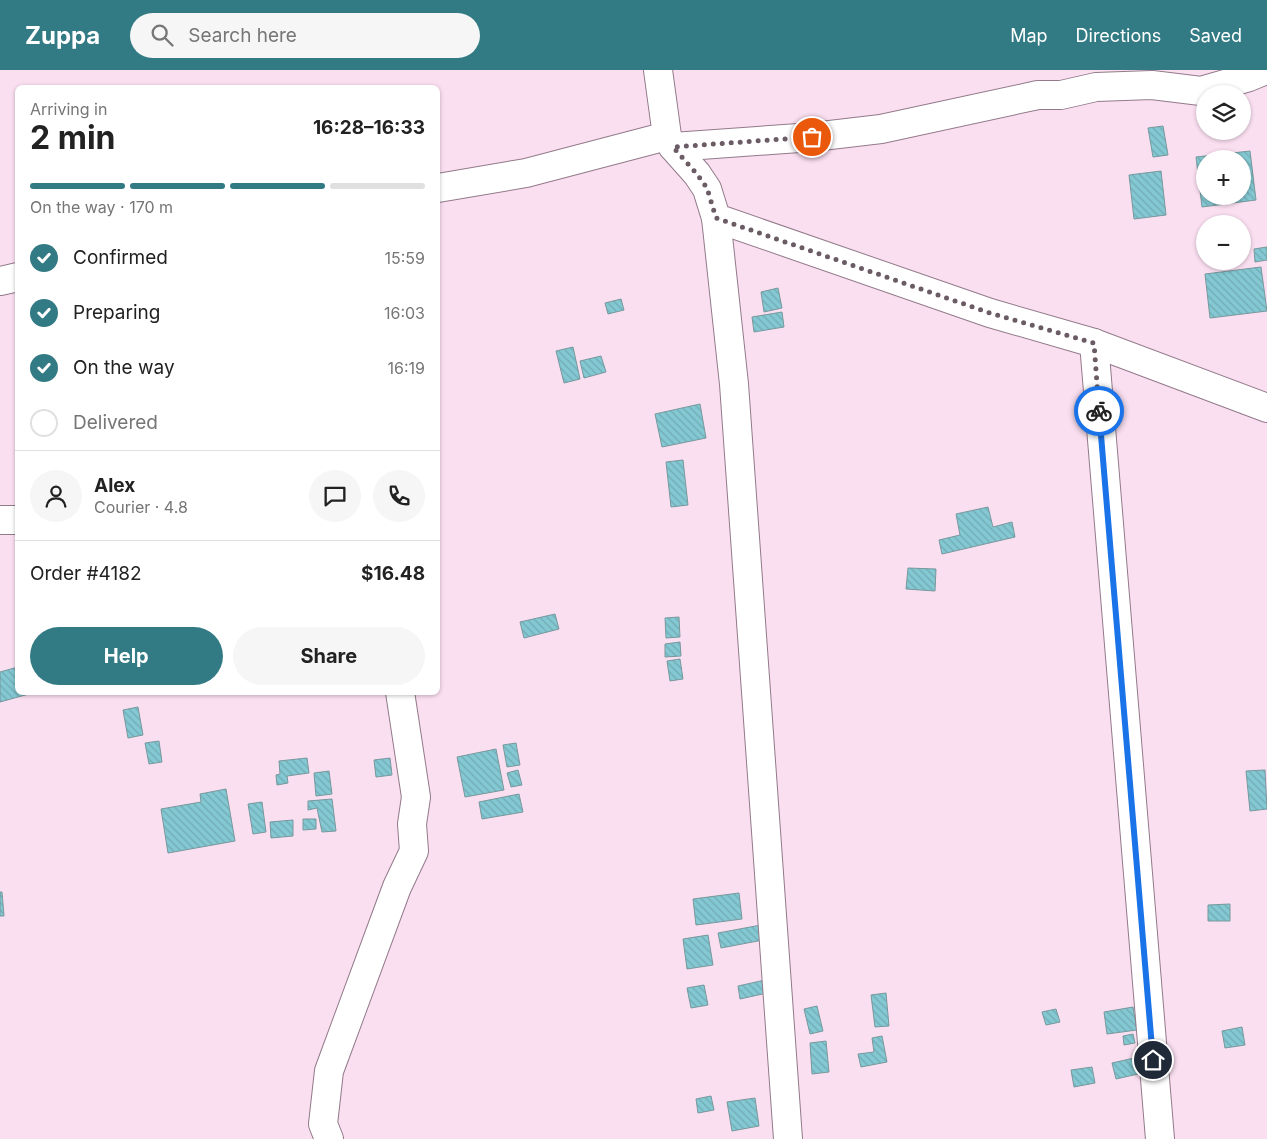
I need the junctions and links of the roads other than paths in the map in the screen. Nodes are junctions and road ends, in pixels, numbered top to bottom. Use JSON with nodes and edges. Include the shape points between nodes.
{"nodes":[{"id":1,"x":658,"y":70,"type":"edge"},
{"id":2,"x":1266,"y":70,"type":"edge"},
{"id":3,"x":670,"y":142,"type":"junction"},
{"id":4,"x":440,"y":188,"type":"edge"},
{"id":5,"x":716,"y":218,"type":"junction"},
{"id":6,"x":15,"y":278,"type":"edge"},
{"id":7,"x":0,"y":281,"type":"edge"},
{"id":8,"x":1094,"y":343,"type":"junction"},
{"id":9,"x":1267,"y":408,"type":"edge"},
{"id":10,"x":0,"y":520,"type":"edge"},
{"id":11,"x":15,"y":520,"type":"edge"},
{"id":12,"x":400,"y":695,"type":"edge"},
{"id":13,"x":329,"y":1139,"type":"edge"},
{"id":14,"x":788,"y":1139,"type":"edge"},
{"id":15,"x":1160,"y":1139,"type":"edge"}],
"edges":[{"from":1,"to":3,"type":"street"},
{"from":2,"to":3,"type":"street","via":[[1201,91],[1152,85],[1096,87],[1061,94],[1038,94],[881,129],[812,137]]},
{"from":3,"to":4,"type":"street"},
{"from":3,"to":5,"type":"street","via":[[707,188]]},
{"from":5,"to":8,"type":"street","via":[[990,313]]},
{"from":5,"to":14,"type":"street","via":[[734,384]]},
{"from":6,"to":7,"type":"street"},
{"from":8,"to":9,"type":"street"},
{"from":8,"to":15,"type":"street"},
{"from":10,"to":11,"type":"street"},
{"from":12,"to":13,"type":"street","via":[[416,797],[412,824],[414,851],[396,887],[329,1071],[323,1124]]}]}
